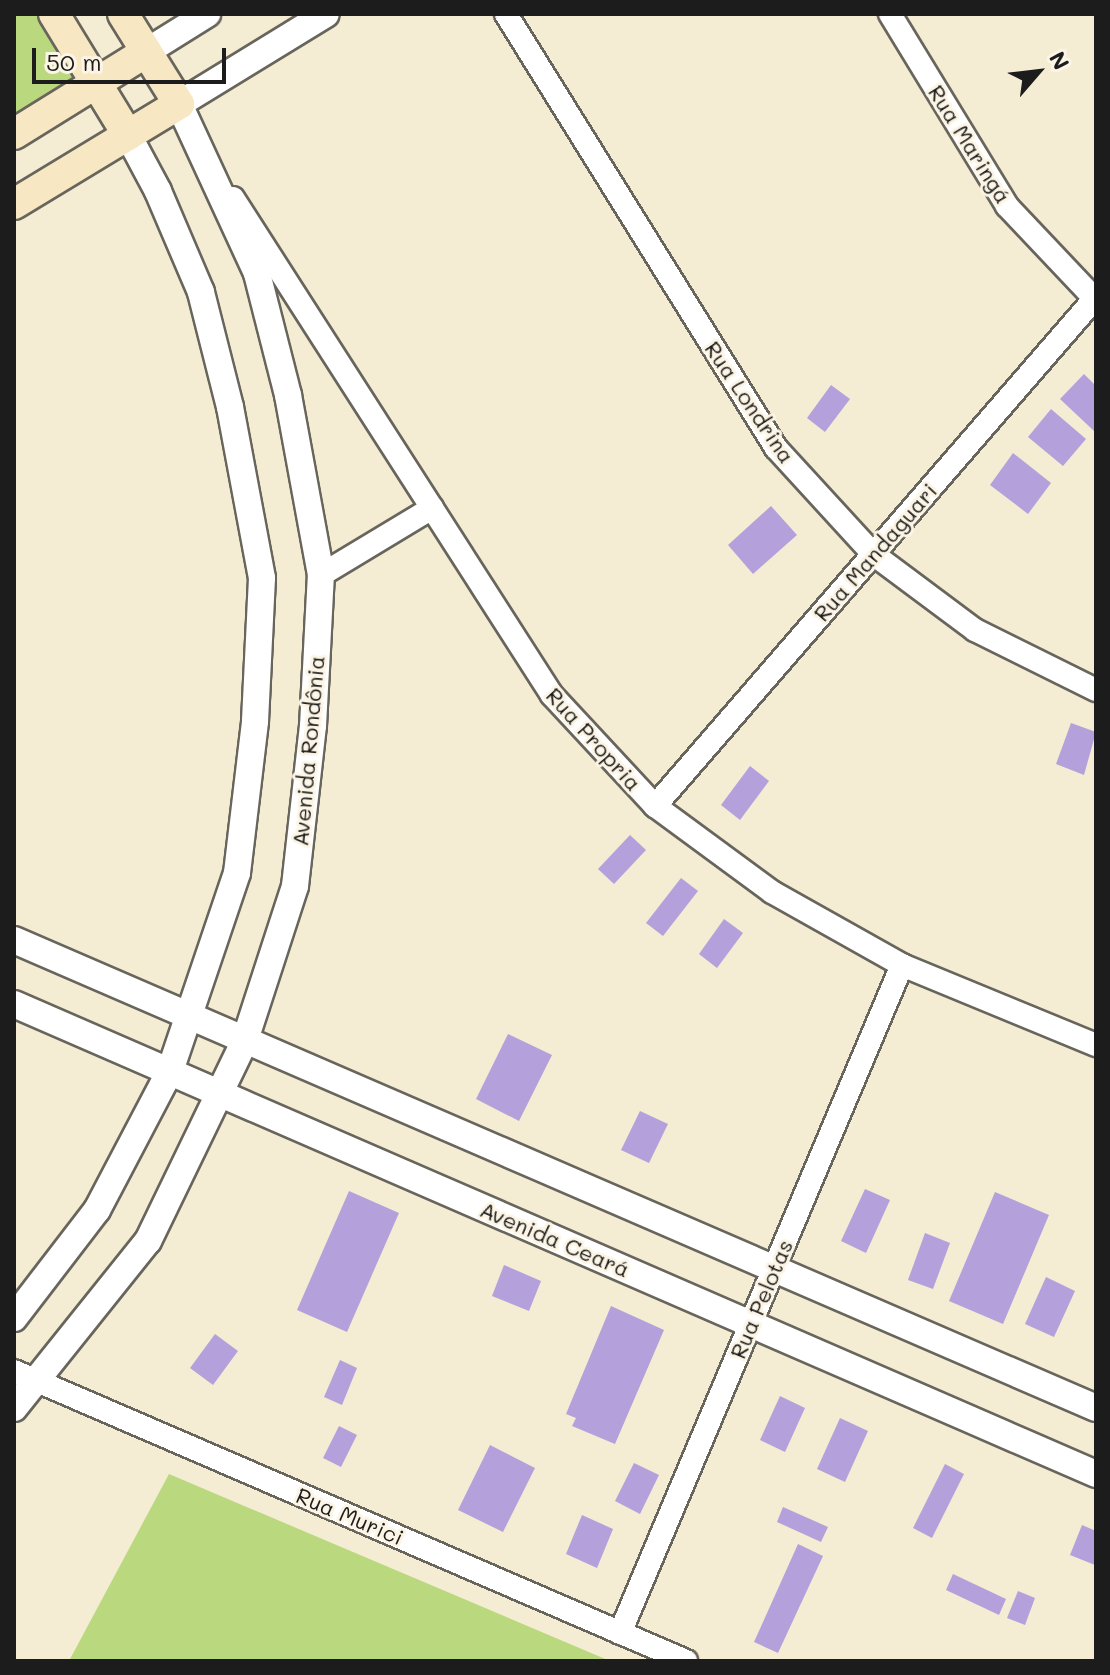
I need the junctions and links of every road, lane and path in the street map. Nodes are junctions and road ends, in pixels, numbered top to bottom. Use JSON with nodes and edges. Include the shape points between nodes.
{"nodes":[{"id":1,"x":54,"y":14,"type":"edge"},
{"id":2,"x":123,"y":14,"type":"edge"},
{"id":3,"x":207,"y":14,"type":"edge"},
{"id":4,"x":326,"y":14,"type":"edge"},
{"id":5,"x":506,"y":14,"type":"edge"},
{"id":6,"x":890,"y":14,"type":"edge"},
{"id":7,"x":146,"y":52,"type":"junction"},
{"id":8,"x":97,"y":83,"type":"junction"},
{"id":9,"x":179,"y":104,"type":"junction"},
{"id":10,"x":14,"y":134,"type":"edge"},
{"id":11,"x":128,"y":135,"type":"junction"},
{"id":12,"x":212,"y":165,"type":"junction"},
{"id":13,"x":14,"y":204,"type":"edge"},
{"id":14,"x":1095,"y":298,"type":"edge"},
{"id":15,"x":432,"y":508,"type":"junction"},
{"id":16,"x":873,"y":554,"type":"junction"},
{"id":17,"x":321,"y":575,"type":"junction"},
{"id":18,"x":1096,"y":690,"type":"edge"},
{"id":19,"x":655,"y":806,"type":"junction"},
{"id":20,"x":14,"y":940,"type":"edge"},
{"id":21,"x":902,"y":965,"type":"junction"},
{"id":22,"x":14,"y":1004,"type":"edge"},
{"id":23,"x":191,"y":1017,"type":"junction"},
{"id":24,"x":245,"y":1040,"type":"junction"},
{"id":25,"x":1096,"y":1045,"type":"edge"},
{"id":26,"x":170,"y":1071,"type":"junction"},
{"id":27,"x":220,"y":1093,"type":"junction"},
{"id":28,"x":774,"y":1268,"type":"junction"},
{"id":29,"x":14,"y":1318,"type":"edge"},
{"id":30,"x":751,"y":1324,"type":"junction"},
{"id":31,"x":14,"y":1371,"type":"edge"},
{"id":32,"x":38,"y":1381,"type":"junction"},
{"id":33,"x":14,"y":1408,"type":"edge"},
{"id":34,"x":1096,"y":1408,"type":"edge"},
{"id":35,"x":1096,"y":1474,"type":"edge"},
{"id":36,"x":620,"y":1633,"type":"junction"},
{"id":37,"x":686,"y":1661,"type":"edge"}],
"edges":[{"from":1,"to":8,"type":"main road"},
{"from":2,"to":7,"type":"main road","name":"Avenida Rondônia"},
{"from":3,"to":7,"type":"street"},
{"from":4,"to":9,"type":"street"},
{"from":5,"to":16,"type":"street","name":"Rua Londrina","via":[[776,448]]},
{"from":6,"to":14,"type":"street","name":"Rua Maringá","via":[[1007,206]]},
{"from":7,"to":8,"type":"main road"},
{"from":7,"to":9,"type":"main road","name":"Avenida Rondônia"},
{"from":8,"to":10,"type":"main road"},
{"from":8,"to":11,"type":"main road"},
{"from":9,"to":11,"type":"main road"},
{"from":9,"to":12,"type":"street","name":"Avenida Rondônia"},
{"from":11,"to":13,"type":"main road"},
{"from":11,"to":23,"type":"street","via":[[201,292],[230,407],[262,578],[255,721],[237,873]]},
{"from":12,"to":15,"type":"street","name":"Rua Propria"},
{"from":12,"to":17,"type":"street","name":"Avenida Rondônia","via":[[257,273],[288,395]]},
{"from":14,"to":16,"type":"street","name":"Rua Mandaguari"},
{"from":15,"to":17,"type":"street"},
{"from":15,"to":19,"type":"street","name":"Rua Propria","via":[[552,695]]},
{"from":16,"to":18,"type":"street","name":"Rua Londrina","via":[[975,630]]},
{"from":16,"to":19,"type":"street","name":"Rua Mandaguari"},
{"from":17,"to":24,"type":"street","name":"Avenida Rondônia","via":[[313,726],[295,886]]},
{"from":19,"to":21,"type":"street","name":"Rua Propria","via":[[772,892]]},
{"from":20,"to":23,"type":"street"},
{"from":21,"to":25,"type":"street","name":"Rua Propria"},
{"from":21,"to":28,"type":"street","name":"Rua Pelotas"},
{"from":22,"to":26,"type":"street","name":"Avenida Ceará"},
{"from":23,"to":24,"type":"street"},
{"from":23,"to":26,"type":"street"},
{"from":24,"to":27,"type":"street","name":"Avenida Rondônia"},
{"from":24,"to":28,"type":"street"},
{"from":26,"to":27,"type":"street","name":"Avenida Ceará"},
{"from":26,"to":29,"type":"street","via":[[97,1210]]},
{"from":27,"to":30,"type":"street","name":"Avenida Ceará"},
{"from":27,"to":32,"type":"street","name":"Avenida Rondônia","via":[[148,1241]]},
{"from":28,"to":30,"type":"street","name":"Rua Pelotas"},
{"from":28,"to":34,"type":"street"},
{"from":30,"to":35,"type":"street","name":"Avenida Ceará"},
{"from":30,"to":36,"type":"street","name":"Rua Pelotas"},
{"from":31,"to":32,"type":"street","name":"Rua Murici"},
{"from":32,"to":33,"type":"street","name":"Avenida Rondônia"},
{"from":32,"to":36,"type":"street","name":"Rua Murici"},
{"from":36,"to":37,"type":"street","name":"Rua Murici"}]}
